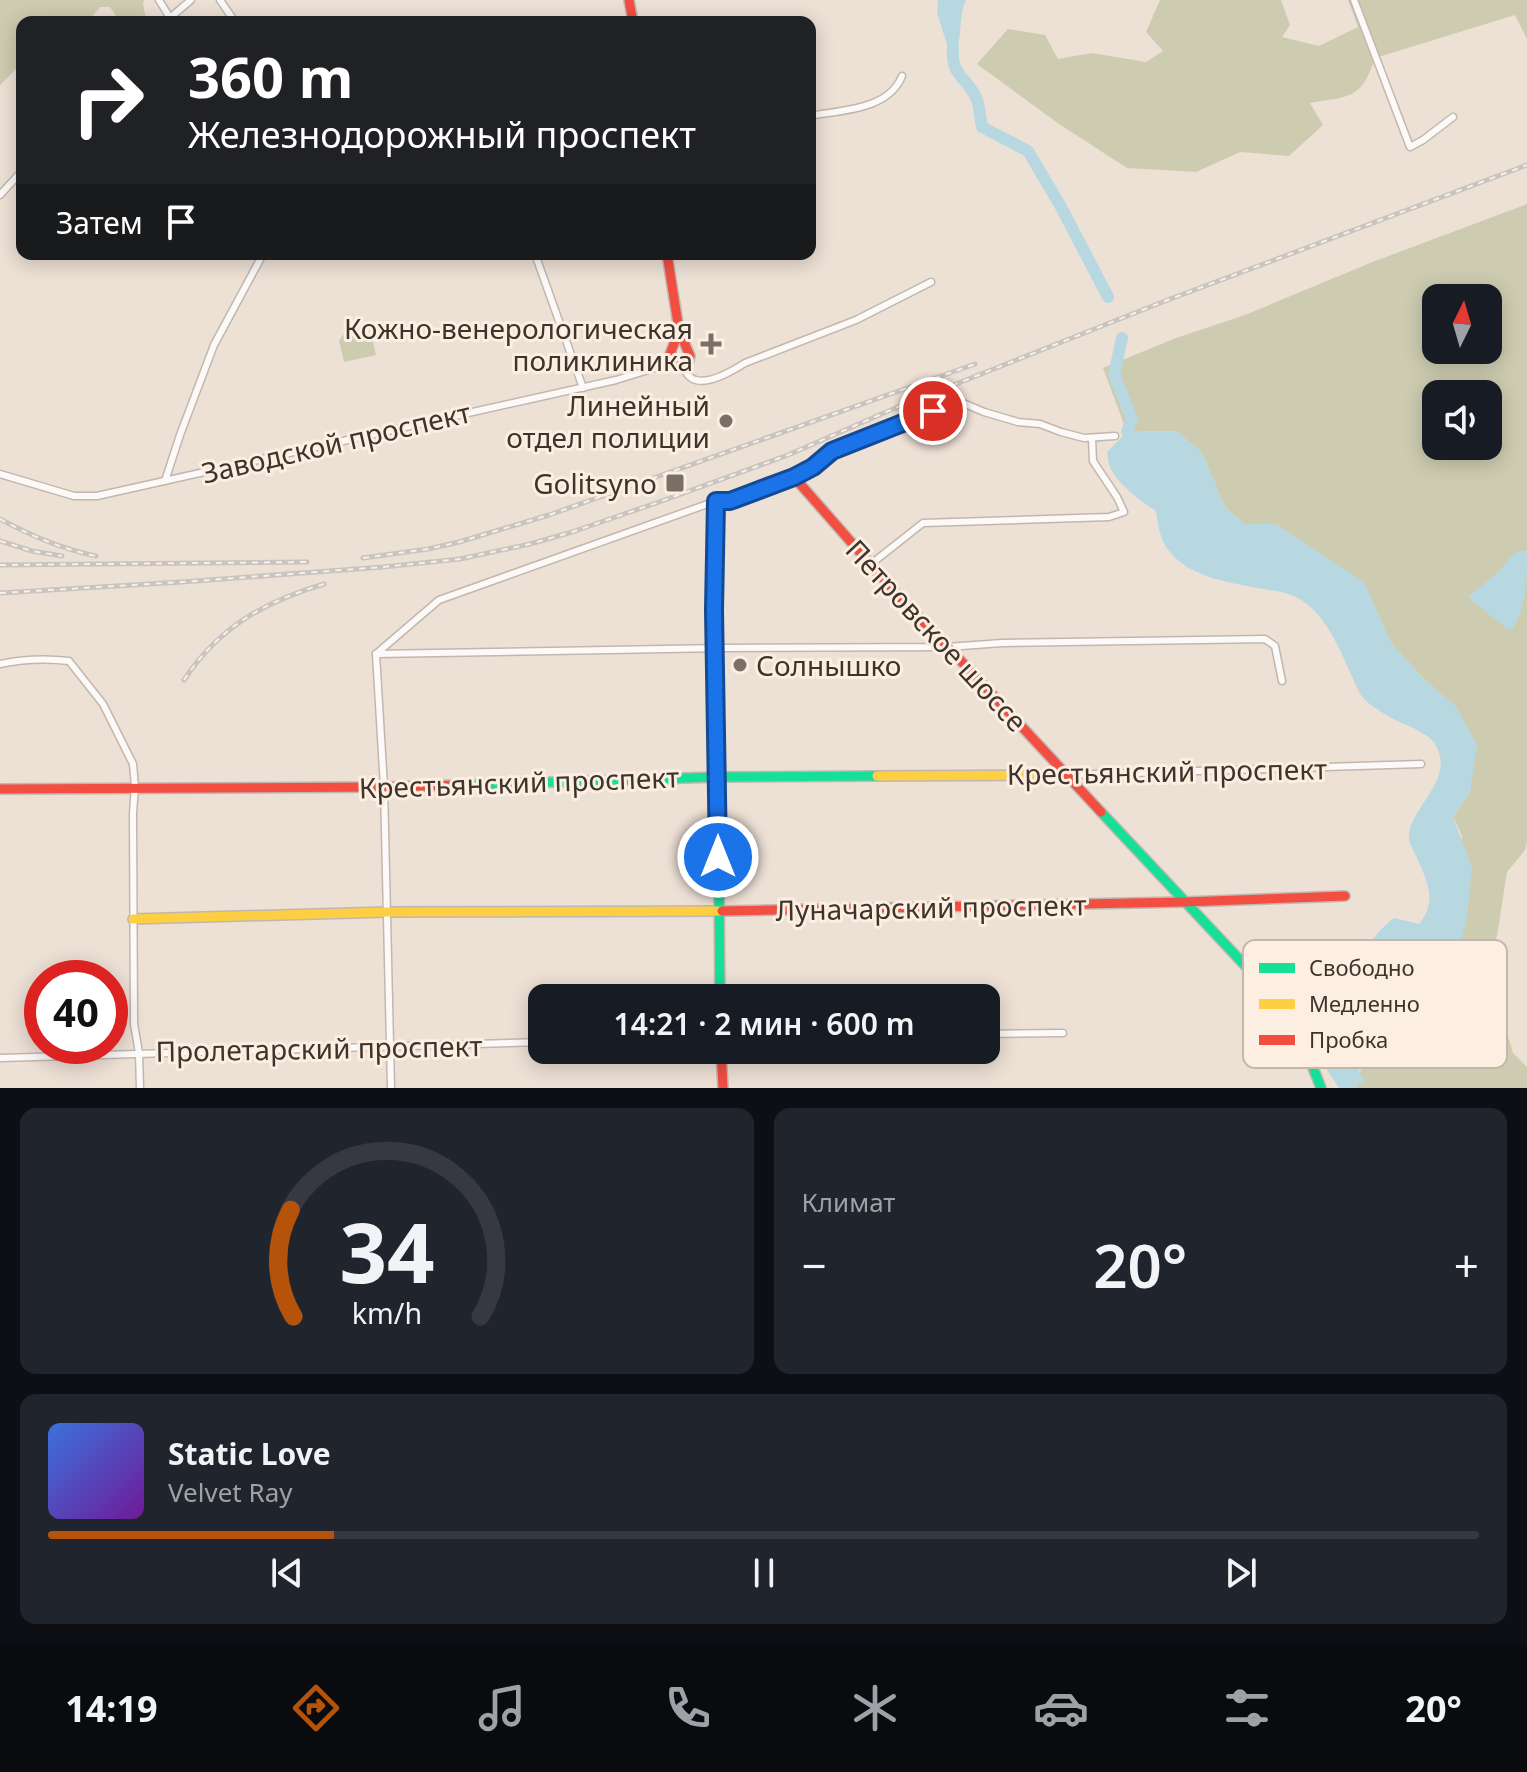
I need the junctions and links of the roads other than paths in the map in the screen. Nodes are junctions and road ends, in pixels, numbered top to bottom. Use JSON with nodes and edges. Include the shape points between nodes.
{"nodes":[{"id":1,"x":191,"y":0,"type":"edge"},
{"id":2,"x":1354,"y":0,"type":"edge"},
{"id":3,"x":172,"y":16,"type":"edge"},
{"id":4,"x":902,"y":76,"type":"dead end"},
{"id":5,"x":816,"y":115,"type":"edge"},
{"id":6,"x":1453,"y":117,"type":"dead end"},
{"id":7,"x":16,"y":178,"type":"edge"},
{"id":8,"x":0,"y":195,"type":"edge"},
{"id":9,"x":260,"y":260,"type":"edge"},
{"id":10,"x":537,"y":260,"type":"edge"},
{"id":11,"x":668,"y":260,"type":"edge"},
{"id":12,"x":931,"y":282,"type":"dead end"},
{"id":13,"x":679,"y":330,"type":"junction"},
{"id":14,"x":672,"y":349,"type":"junction"},
{"id":15,"x":688,"y":350,"type":"junction"},
{"id":16,"x":671,"y":363,"type":"junction"},
{"id":17,"x":682,"y":367,"type":"junction"},
{"id":18,"x":583,"y":388,"type":"junction"},
{"id":19,"x":1115,"y":436,"type":"dead end"},
{"id":20,"x":1092,"y":439,"type":"junction"},
{"id":21,"x":0,"y":474,"type":"edge"},
{"id":22,"x":794,"y":477,"type":"junction"},
{"id":23,"x":165,"y":481,"type":"junction"},
{"id":24,"x":716,"y":501,"type":"junction"},
{"id":25,"x":871,"y":564,"type":"junction"},
{"id":26,"x":948,"y":647,"type":"junction"},
{"id":27,"x":715,"y":648,"type":"junction"},
{"id":28,"x":376,"y":654,"type":"junction"},
{"id":29,"x":0,"y":664,"type":"edge"},
{"id":30,"x":1282,"y":681,"type":"dead end"},
{"id":31,"x":1421,"y":764,"type":"dead end"},
{"id":32,"x":1067,"y":775,"type":"junction"},
{"id":33,"x":718,"y":777,"type":"junction"},
{"id":34,"x":135,"y":787,"type":"junction"},
{"id":35,"x":384,"y":787,"type":"junction"},
{"id":36,"x":0,"y":789,"type":"edge"},
{"id":37,"x":1345,"y":896,"type":"dead end"},
{"id":38,"x":1184,"y":902,"type":"junction"},
{"id":39,"x":718,"y":911,"type":"junction"},
{"id":40,"x":387,"y":912,"type":"junction"},
{"id":41,"x":133,"y":919,"type":"junction"},
{"id":42,"x":1243,"y":964,"type":"edge"},
{"id":43,"x":720,"y":984,"type":"edge"},
{"id":44,"x":1063,"y":1033,"type":"dead end"},
{"id":45,"x":1000,"y":1034,"type":"edge"},
{"id":46,"x":528,"y":1043,"type":"edge"},
{"id":47,"x":391,"y":1048,"type":"junction"},
{"id":48,"x":139,"y":1053,"type":"junction"},
{"id":49,"x":0,"y":1058,"type":"edge"},
{"id":50,"x":722,"y":1064,"type":"edge"},
{"id":51,"x":1314,"y":1068,"type":"edge"},
{"id":52,"x":140,"y":1088,"type":"edge"},
{"id":53,"x":391,"y":1088,"type":"edge"},
{"id":54,"x":723,"y":1088,"type":"edge"},
{"id":55,"x":1321,"y":1088,"type":"edge"}],
"edges":[{"from":1,"to":3,"type":"street"},
{"from":2,"to":6,"type":"street","via":[[1410,147]]},
{"from":4,"to":5,"type":"street","via":[[897,87],[877,101]]},
{"from":7,"to":8,"type":"street"},
{"from":9,"to":23,"type":"street","via":[[214,345]]},
{"from":10,"to":18,"type":"street"},
{"from":11,"to":13,"type":"street"},
{"from":12,"to":17,"type":"street","via":[[729,373],[697,381]]},
{"from":13,"to":14,"type":"street"},
{"from":13,"to":15,"type":"street"},
{"from":14,"to":15,"type":"street"},
{"from":14,"to":16,"type":"street"},
{"from":15,"to":17,"type":"street","via":[[690,360]]},
{"from":16,"to":17,"type":"street"},
{"from":16,"to":18,"type":"street","name":"Заводской проспект"},
{"from":18,"to":23,"type":"street","name":"Заводской проспект"},
{"from":19,"to":20,"type":"street"},
{"from":20,"to":22,"type":"street","via":[[958,401],[832,451]]},
{"from":20,"to":25,"type":"street","via":[[1093,461],[1124,512],[1109,517],[923,523]]},
{"from":21,"to":23,"type":"street","name":"Заводской проспект","via":[[74,496]]},
{"from":22,"to":24,"type":"street","via":[[730,501]]},
{"from":22,"to":25,"type":"street","name":"Петровское шоссе"},
{"from":24,"to":27,"type":"street"},
{"from":24,"to":28,"type":"street","via":[[439,600]]},
{"from":25,"to":26,"type":"street","name":"Петровское шоссе"},
{"from":26,"to":27,"type":"street"},
{"from":26,"to":30,"type":"street","via":[[1265,639],[1275,646]]},
{"from":26,"to":32,"type":"street","name":"Петровское шоссе"},
{"from":27,"to":28,"type":"street"},
{"from":27,"to":33,"type":"street"},
{"from":28,"to":35,"type":"street"},
{"from":29,"to":34,"type":"street","via":[[42,658],[69,661],[113,721],[133,764]]},
{"from":31,"to":32,"type":"street","name":"Крестьянский проспект"},
{"from":32,"to":33,"type":"street","name":"Крестьянский проспект"},
{"from":32,"to":38,"type":"street","name":"Петровское шоссе"},
{"from":33,"to":35,"type":"street","name":"Крестьянский проспект"},
{"from":33,"to":39,"type":"street"},
{"from":34,"to":35,"type":"street","name":"Крестьянский проспект"},
{"from":34,"to":36,"type":"street","name":"Крестьянский проспект"},
{"from":34,"to":41,"type":"street"},
{"from":35,"to":40,"type":"street"},
{"from":37,"to":38,"type":"street","name":"Луначарский проспект"},
{"from":38,"to":39,"type":"street","name":"Луначарский проспект"},
{"from":38,"to":42,"type":"street","name":"Петровское шоссе"},
{"from":39,"to":40,"type":"street","name":"Луначарский проспект"},
{"from":39,"to":43,"type":"street"},
{"from":40,"to":41,"type":"street","name":"Луначарский проспект"},
{"from":40,"to":47,"type":"street"},
{"from":41,"to":48,"type":"street"},
{"from":44,"to":45,"type":"street"},
{"from":46,"to":47,"type":"street","name":"Пролетарский проспект"},
{"from":47,"to":48,"type":"street","name":"Пролетарский проспект"},
{"from":47,"to":53,"type":"street"},
{"from":48,"to":49,"type":"street","name":"Пролетарский проспект"},
{"from":48,"to":52,"type":"street"},
{"from":50,"to":54,"type":"street"},
{"from":51,"to":55,"type":"street","name":"Петровское шоссе"}]}
